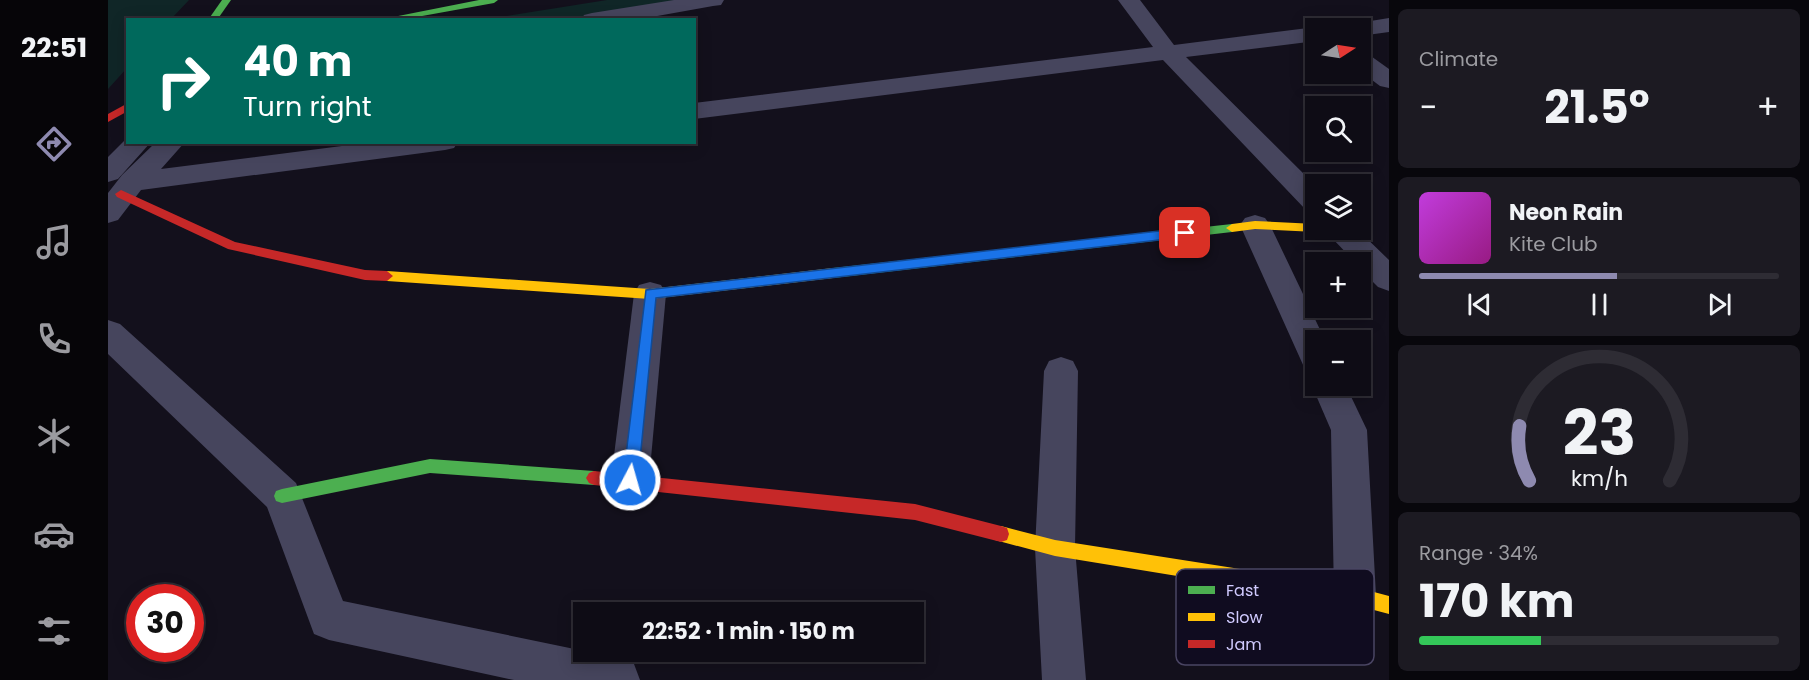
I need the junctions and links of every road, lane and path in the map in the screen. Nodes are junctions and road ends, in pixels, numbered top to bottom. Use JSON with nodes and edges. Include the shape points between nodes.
{"nodes":[{"id":1,"x":227,"y":0,"type":"edge"},
{"id":2,"x":494,"y":0,"type":"edge"},
{"id":3,"x":604,"y":0,"type":"edge"},
{"id":4,"x":713,"y":0,"type":"edge"},
{"id":5,"x":1128,"y":0,"type":"edge"},
{"id":6,"x":636,"y":12,"type":"junction"},
{"id":7,"x":382,"y":17,"type":"edge"},
{"id":8,"x":214,"y":18,"type":"edge"},
{"id":9,"x":603,"y":18,"type":"edge"},
{"id":10,"x":1389,"y":26,"type":"edge"},
{"id":11,"x":1371,"y":28,"type":"edge"},
{"id":12,"x":1305,"y":35,"type":"edge"},
{"id":13,"x":1168,"y":52,"type":"junction"},
{"id":14,"x":1371,"y":67,"type":"edge"},
{"id":15,"x":1389,"y":81,"type":"edge"},
{"id":16,"x":696,"y":111,"type":"edge"},
{"id":17,"x":137,"y":144,"type":"edge"},
{"id":18,"x":170,"y":144,"type":"edge"},
{"id":19,"x":432,"y":144,"type":"edge"},
{"id":20,"x":117,"y":191,"type":"edge"},
{"id":21,"x":1305,"y":192,"type":"edge"},
{"id":22,"x":1255,"y":225,"type":"junction"},
{"id":23,"x":1305,"y":227,"type":"edge"},
{"id":24,"x":1351,"y":240,"type":"edge"},
{"id":25,"x":1389,"y":279,"type":"edge"},
{"id":26,"x":650,"y":294,"type":"junction"},
{"id":27,"x":108,"y":333,"type":"edge"},
{"id":28,"x":1305,"y":333,"type":"edge"},
{"id":29,"x":1061,"y":371,"type":"dead end"},
{"id":30,"x":1334,"y":396,"type":"edge"},
{"id":31,"x":630,"y":480,"type":"junction"},
{"id":32,"x":282,"y":496,"type":"junction"},
{"id":33,"x":1055,"y":548,"type":"junction"},
{"id":34,"x":1183,"y":569,"type":"edge"},
{"id":35,"x":1368,"y":569,"type":"edge"},
{"id":36,"x":618,"y":680,"type":"edge"},
{"id":37,"x":1064,"y":680,"type":"edge"}],
"edges":[{"from":1,"to":8,"type":"street"},
{"from":2,"to":7,"type":"street"},
{"from":3,"to":6,"type":"street"},
{"from":4,"to":6,"type":"street"},
{"from":5,"to":13,"type":"street"},
{"from":6,"to":9,"type":"street"},
{"from":10,"to":11,"type":"street"},
{"from":12,"to":13,"type":"street"},
{"from":13,"to":16,"type":"street"},
{"from":13,"to":21,"type":"street"},
{"from":14,"to":15,"type":"street"},
{"from":17,"to":20,"type":"street"},
{"from":18,"to":20,"type":"street"},
{"from":19,"to":20,"type":"street"},
{"from":20,"to":26,"type":"street","via":[[231,246],[365,275]]},
{"from":22,"to":23,"type":"street"},
{"from":22,"to":26,"type":"street"},
{"from":22,"to":28,"type":"street"},
{"from":24,"to":25,"type":"street"},
{"from":26,"to":31,"type":"street"},
{"from":27,"to":32,"type":"street"},
{"from":29,"to":33,"type":"street"},
{"from":30,"to":35,"type":"street","via":[[1349,430]]},
{"from":31,"to":32,"type":"street","via":[[430,465]]},
{"from":31,"to":33,"type":"street","via":[[915,512]]},
{"from":32,"to":36,"type":"street","via":[[329,619]]},
{"from":33,"to":34,"type":"street"},
{"from":33,"to":37,"type":"street"}]}
